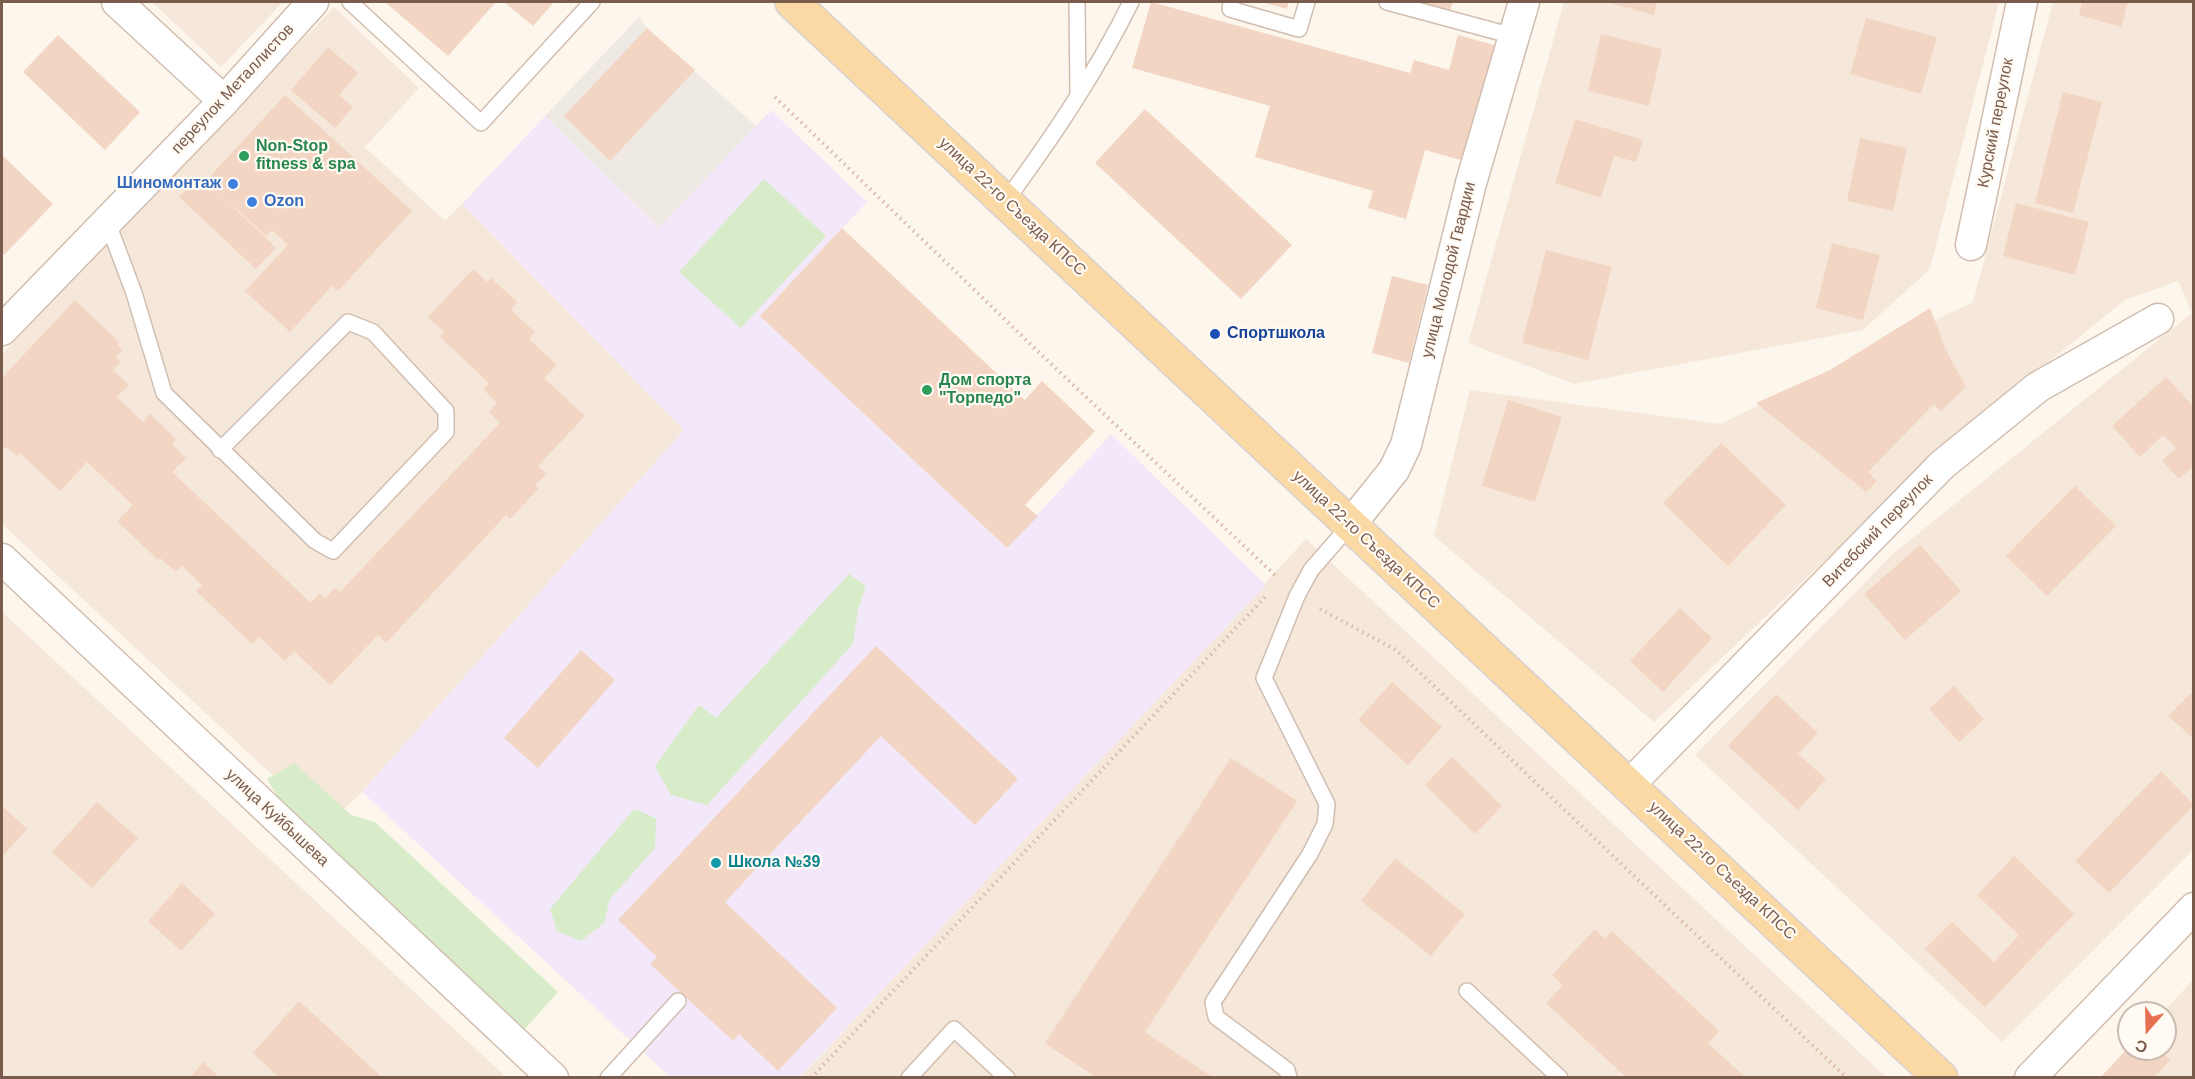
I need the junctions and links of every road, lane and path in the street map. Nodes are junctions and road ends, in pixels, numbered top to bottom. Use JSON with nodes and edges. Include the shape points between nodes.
{"nodes":[{"id":1,"x":117,"y":2,"type":"edge"},
{"id":2,"x":313,"y":2,"type":"edge"},
{"id":3,"x":350,"y":2,"type":"edge"},
{"id":4,"x":592,"y":2,"type":"edge"},
{"id":5,"x":792,"y":2,"type":"edge"},
{"id":6,"x":1077,"y":2,"type":"edge"},
{"id":7,"x":1131,"y":2,"type":"edge"},
{"id":8,"x":1231,"y":2,"type":"edge"},
{"id":9,"x":1307,"y":2,"type":"edge"},
{"id":10,"x":1387,"y":2,"type":"edge"},
{"id":11,"x":1524,"y":2,"type":"edge"},
{"id":12,"x":2022,"y":2,"type":"edge"},
{"id":13,"x":1513,"y":36,"type":"junction"},
{"id":14,"x":1078,"y":95,"type":"junction"},
{"id":15,"x":224,"y":101,"type":"junction"},
{"id":16,"x":1005,"y":202,"type":"junction"},
{"id":17,"x":107,"y":221,"type":"junction"},
{"id":18,"x":1971,"y":245,"type":"dead end"},
{"id":19,"x":2158,"y":319,"type":"dead end"},
{"id":20,"x":2,"y":330,"type":"edge"},
{"id":21,"x":220,"y":450,"type":"junction"},
{"id":22,"x":1350,"y":525,"type":"junction"},
{"id":23,"x":2,"y":559,"type":"edge"},
{"id":24,"x":1273,"y":589,"type":"dead end"},
{"id":25,"x":1630,"y":784,"type":"junction"},
{"id":26,"x":2193,"y":908,"type":"edge"},
{"id":27,"x":1467,"y":992,"type":"dead end"},
{"id":28,"x":678,"y":1000,"type":"dead end"},
{"id":29,"x":553,"y":1077,"type":"edge"},
{"id":30,"x":608,"y":1077,"type":"edge"},
{"id":31,"x":812,"y":1077,"type":"edge"},
{"id":32,"x":909,"y":1077,"type":"edge"},
{"id":33,"x":1008,"y":1077,"type":"edge"},
{"id":34,"x":1288,"y":1077,"type":"edge"},
{"id":35,"x":1560,"y":1077,"type":"edge"},
{"id":36,"x":1941,"y":1077,"type":"edge"},
{"id":37,"x":2030,"y":1077,"type":"edge"}],
"edges":[{"from":1,"to":15,"type":"street"},
{"from":2,"to":15,"type":"street","name":"переулок Металлистов"},
{"from":3,"to":4,"type":"lane","via":[[481,123]]},
{"from":5,"to":16,"type":"main road","name":"улица 22-го Съезда КПСС"},
{"from":6,"to":14,"type":"lane"},
{"from":7,"to":14,"type":"lane"},
{"from":8,"to":9,"type":"lane","via":[[1230,9],[1299,29]]},
{"from":10,"to":13,"type":"lane"},
{"from":11,"to":13,"type":"street","name":"улица Молодой Гвардии"},
{"from":12,"to":18,"type":"street","name":"Курский переулок"},
{"from":13,"to":22,"type":"street","name":"улица Молодой Гвардии","via":[[1471,183],[1406,445],[1394,470]]},
{"from":14,"to":16,"type":"lane"},
{"from":15,"to":17,"type":"street","name":"переулок Металлистов"},
{"from":16,"to":22,"type":"main road","name":"улица 22-го Съезда КПСС"},
{"from":17,"to":20,"type":"street","name":"переулок Металлистов"},
{"from":17,"to":21,"type":"lane","via":[[164,393]]},
{"from":19,"to":25,"type":"street","name":"Витебский переулок","via":[[2038,387],[1942,465]]},
{"from":21,"to":21,"type":"lane","via":[[348,322],[373,332],[446,411],[446,432],[333,551],[315,541]]},
{"from":22,"to":25,"type":"main road","name":"улица 22-го Съезда КПСС"},
{"from":22,"to":34,"type":"lane","via":[[1306,578],[1264,678],[1327,804],[1325,824],[1310,854],[1213,1002],[1215,1017],[1287,1070]]},
{"from":23,"to":29,"type":"street","name":"улица Куйбышева"},
{"from":24,"to":31,"type":"path"},
{"from":25,"to":36,"type":"main road","name":"улица 22-го Съезда КПСС"},
{"from":26,"to":37,"type":"street"},
{"from":27,"to":35,"type":"lane"},
{"from":28,"to":30,"type":"lane"},
{"from":32,"to":33,"type":"lane","via":[[954,1029]]}]}
